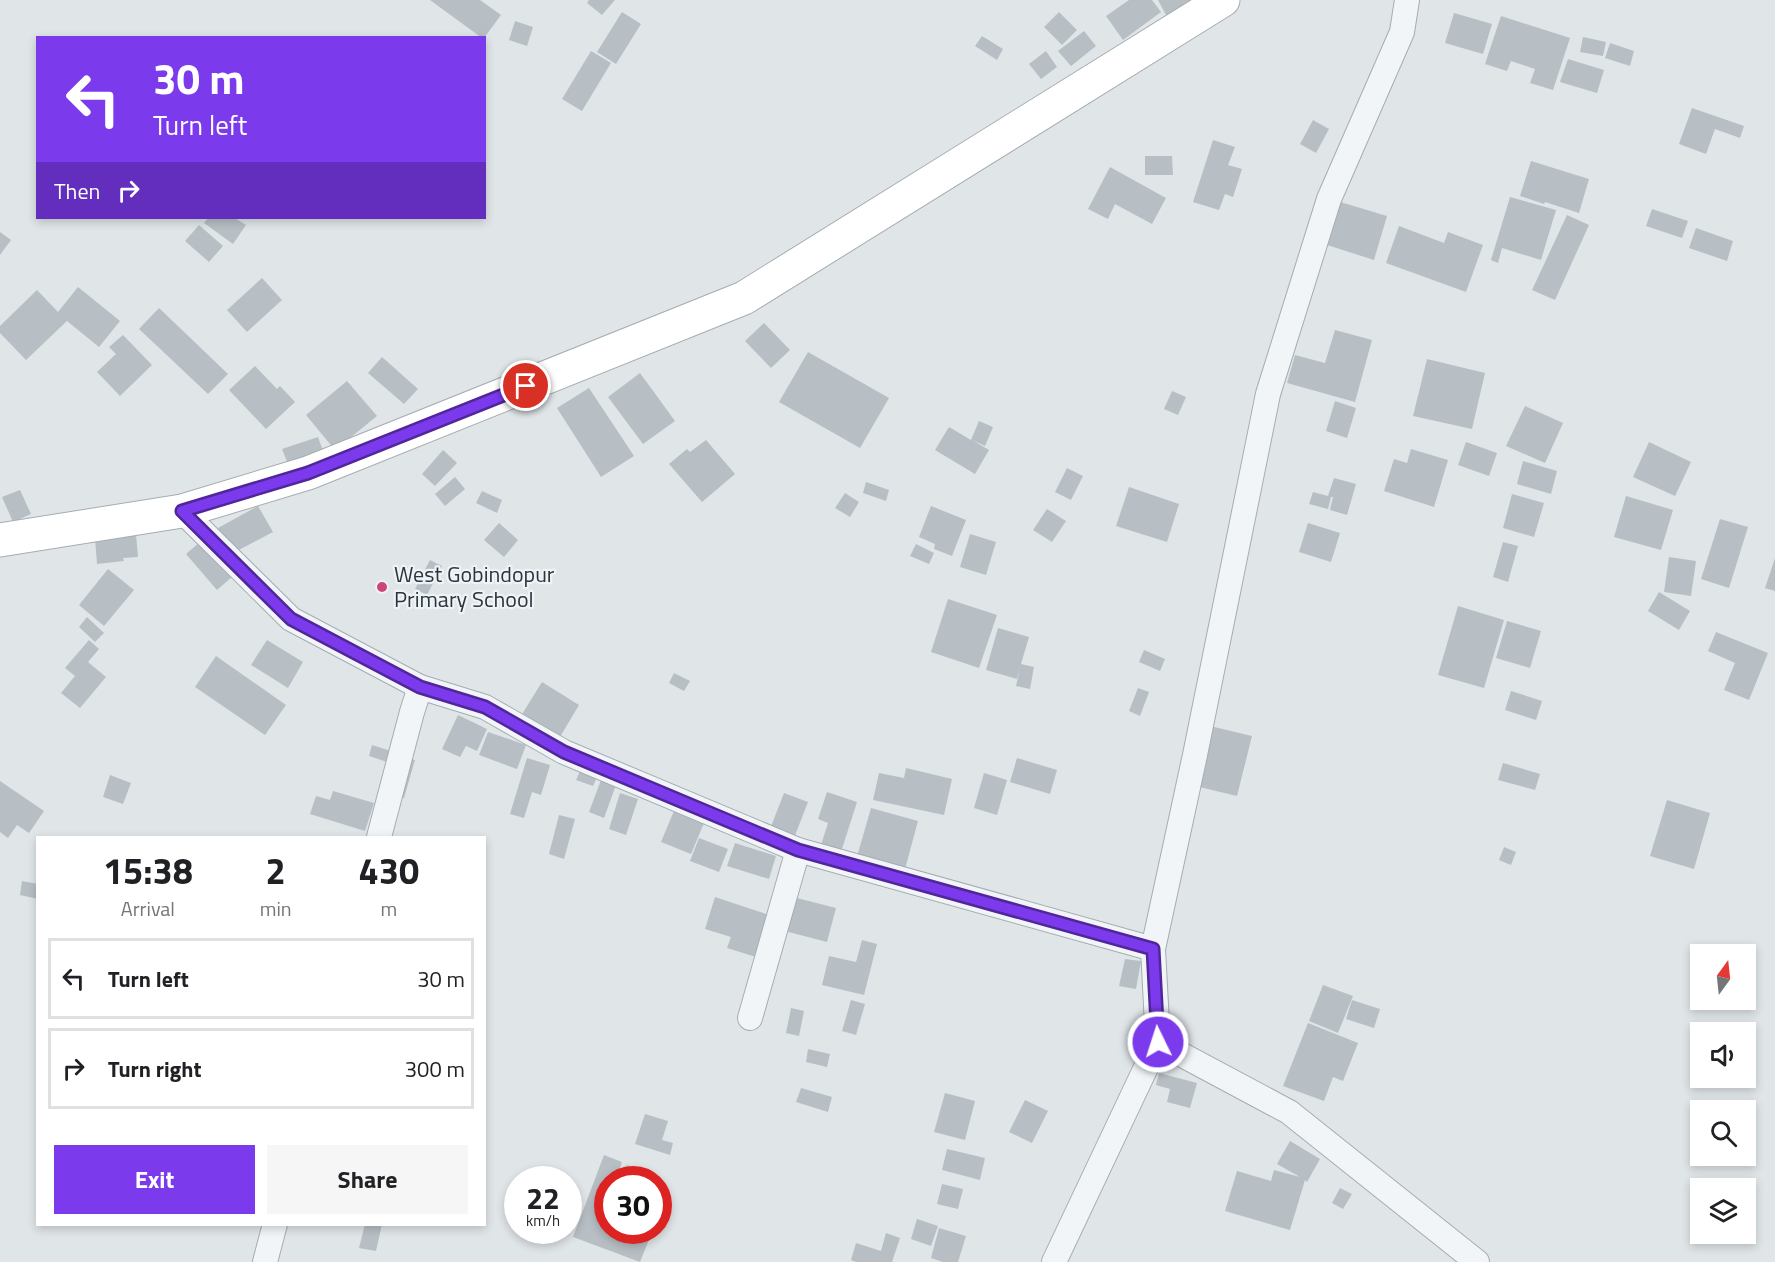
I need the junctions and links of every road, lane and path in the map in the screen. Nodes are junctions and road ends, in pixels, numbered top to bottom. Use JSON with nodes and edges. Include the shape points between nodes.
{"nodes":[{"id":1,"x":1223,"y":0,"type":"edge"},
{"id":2,"x":1407,"y":0,"type":"edge"},
{"id":3,"x":182,"y":511,"type":"junction"},
{"id":4,"x":0,"y":540,"type":"edge"},
{"id":5,"x":420,"y":687,"type":"junction"},
{"id":6,"x":379,"y":836,"type":"edge"},
{"id":7,"x":798,"y":850,"type":"junction"},
{"id":8,"x":1153,"y":949,"type":"junction"},
{"id":9,"x":750,"y":1018,"type":"dead end"},
{"id":10,"x":1158,"y":1042,"type":"junction"},
{"id":11,"x":275,"y":1226,"type":"edge"},
{"id":12,"x":266,"y":1262,"type":"edge"},
{"id":13,"x":1053,"y":1262,"type":"edge"},
{"id":14,"x":1477,"y":1262,"type":"edge"}],
"edges":[{"from":1,"to":3,"type":"main road","via":[[744,298],[308,473]]},
{"from":2,"to":8,"type":"street","via":[[1402,32],[1329,199],[1268,393]]},
{"from":3,"to":4,"type":"main road"},
{"from":3,"to":5,"type":"street","via":[[291,619]]},
{"from":5,"to":6,"type":"street"},
{"from":5,"to":7,"type":"street","via":[[485,707],[564,752]]},
{"from":7,"to":8,"type":"street"},
{"from":7,"to":9,"type":"street"},
{"from":8,"to":10,"type":"street"},
{"from":10,"to":13,"type":"street"},
{"from":10,"to":14,"type":"street","via":[[1288,1112]]},
{"from":11,"to":12,"type":"street"}]}
